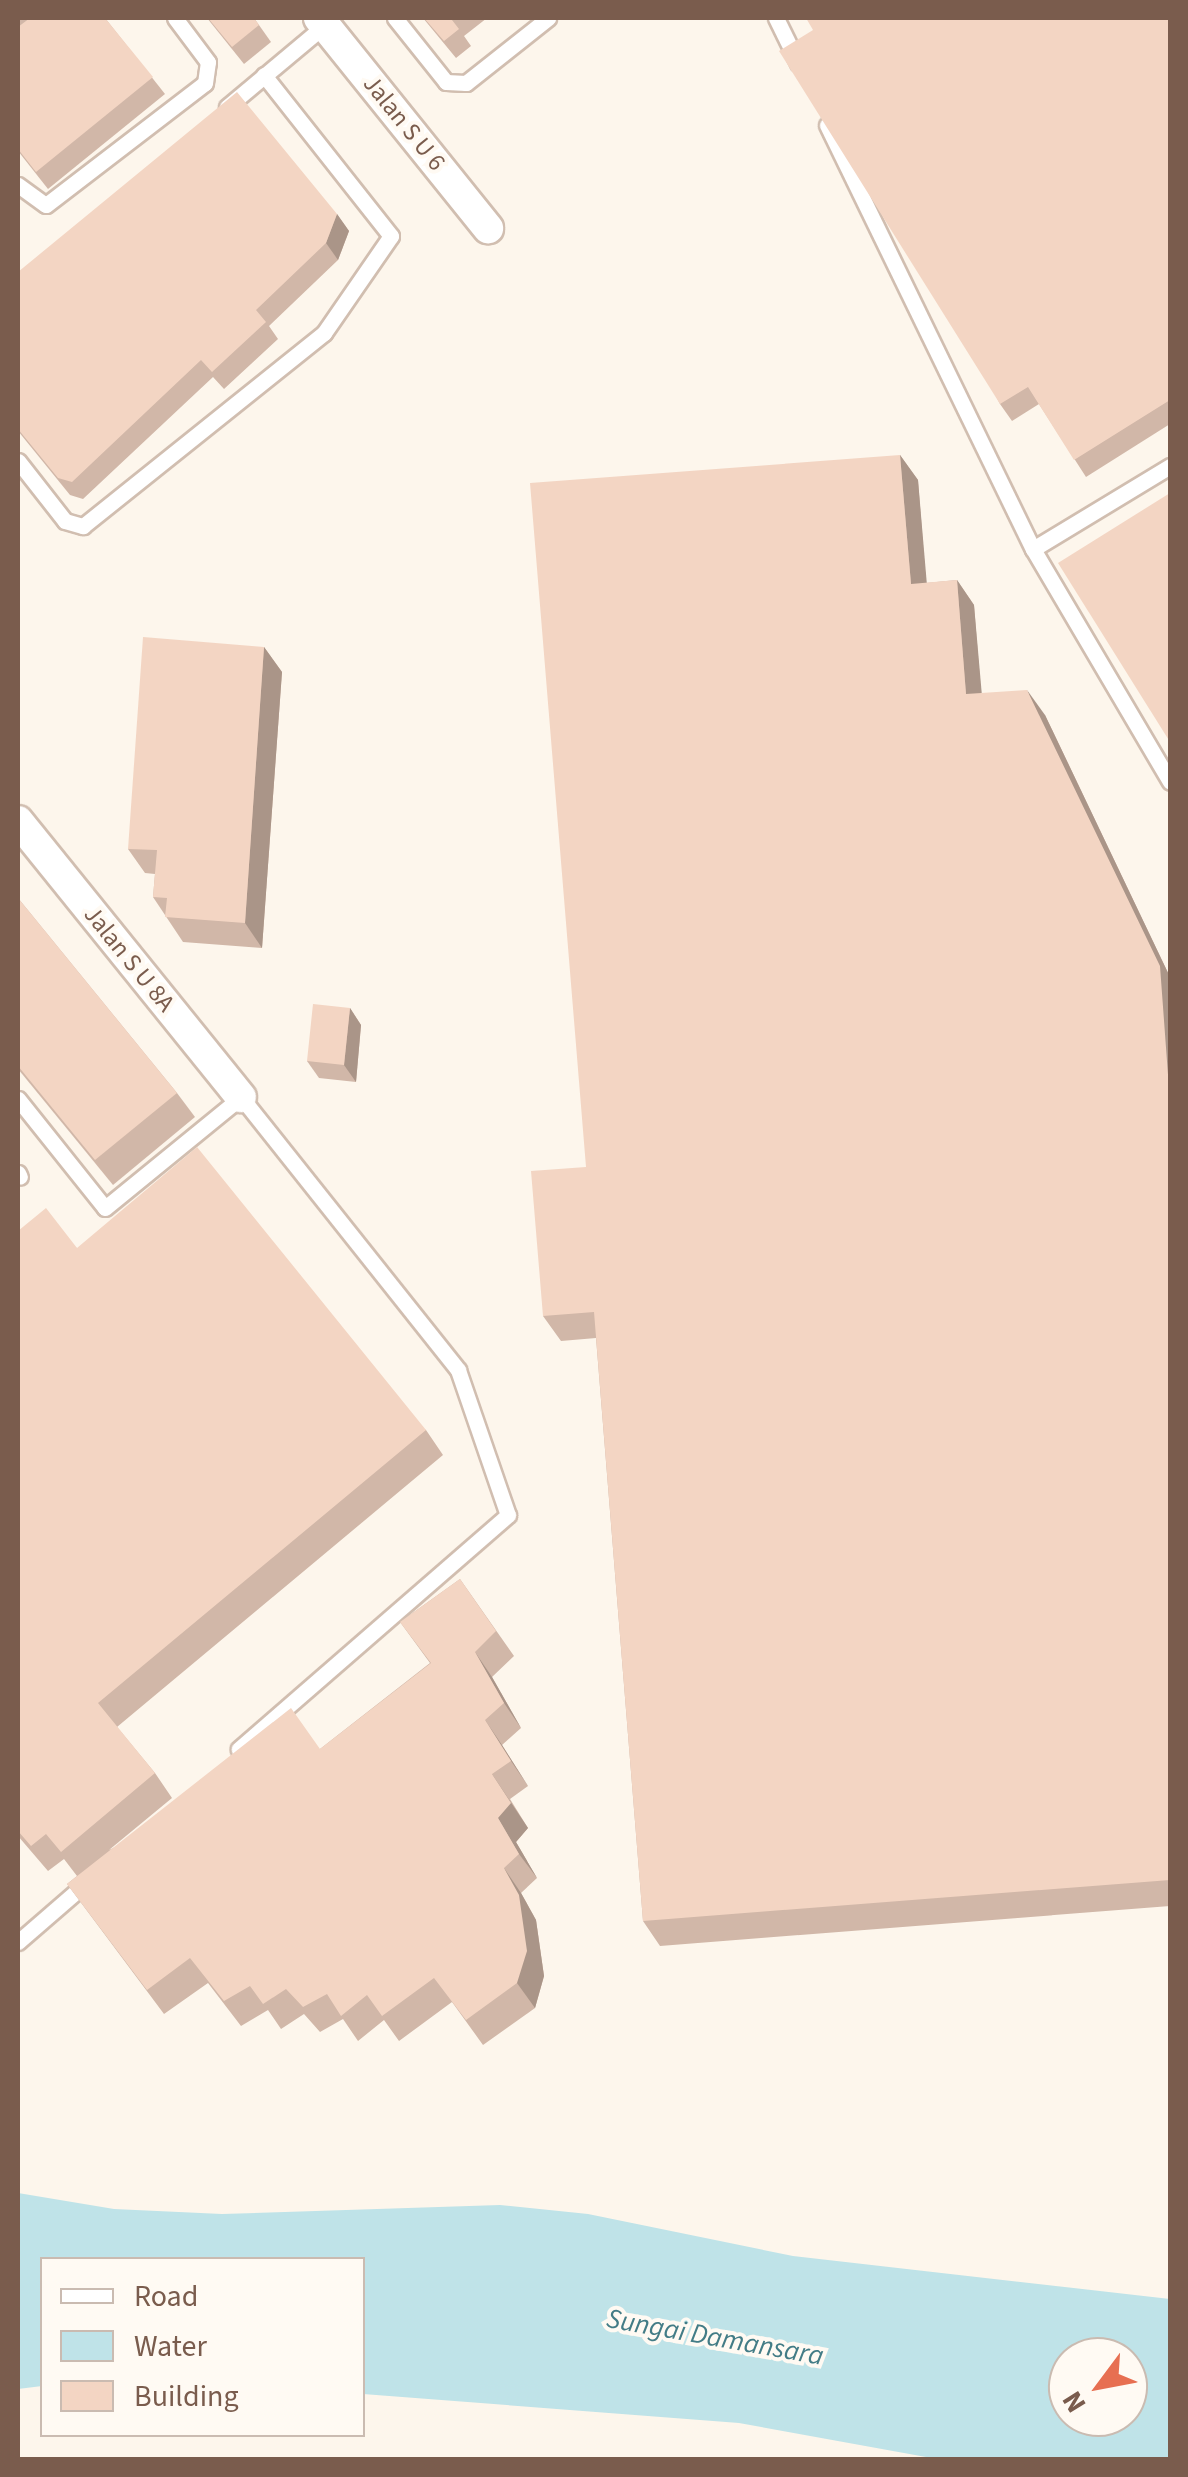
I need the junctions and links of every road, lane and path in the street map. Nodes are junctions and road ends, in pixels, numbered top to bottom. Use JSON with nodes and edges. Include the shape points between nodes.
{"nodes":[{"id":1,"x":174,"y":18,"type":"edge"},
{"id":2,"x":395,"y":18,"type":"edge"},
{"id":3,"x":548,"y":18,"type":"edge"},
{"id":4,"x":776,"y":18,"type":"edge"},
{"id":5,"x":322,"y":21,"type":"edge"},
{"id":6,"x":802,"y":71,"type":"edge"},
{"id":7,"x":264,"y":76,"type":"junction"},
{"id":8,"x":818,"y":106,"type":"edge"},
{"id":9,"x":206,"y":124,"type":"edge"},
{"id":10,"x":18,"y":185,"type":"edge"},
{"id":11,"x":488,"y":228,"type":"dead end"},
{"id":12,"x":18,"y":462,"type":"edge"},
{"id":13,"x":1170,"y":466,"type":"edge"},
{"id":14,"x":1033,"y":549,"type":"junction"},
{"id":15,"x":1170,"y":782,"type":"edge"},
{"id":16,"x":18,"y":821,"type":"edge"},
{"id":17,"x":241,"y":1097,"type":"junction"},
{"id":18,"x":18,"y":1099,"type":"edge"},
{"id":19,"x":226,"y":1761,"type":"edge"},
{"id":20,"x":93,"y":1877,"type":"edge"},
{"id":21,"x":18,"y":1942,"type":"edge"}],
"edges":[{"from":1,"to":10,"type":"lane","via":[[208,62],[205,83],[46,206]]},
{"from":2,"to":3,"type":"lane","via":[[446,82],[466,83]]},
{"from":4,"to":6,"type":"lane"},
{"from":5,"to":7,"type":"lane"},
{"from":5,"to":11,"type":"street","name":"Jalan S U 6"},
{"from":7,"to":9,"type":"lane"},
{"from":7,"to":12,"type":"lane","via":[[390,236],[324,333],[84,526],[65,521]]},
{"from":8,"to":14,"type":"lane"},
{"from":13,"to":14,"type":"lane"},
{"from":14,"to":15,"type":"lane"},
{"from":16,"to":17,"type":"street","name":"Jalan S U 8A"},
{"from":17,"to":18,"type":"lane","via":[[105,1208]]},
{"from":17,"to":19,"type":"lane","via":[[458,1370],[508,1516]]},
{"from":20,"to":21,"type":"lane"}]}
